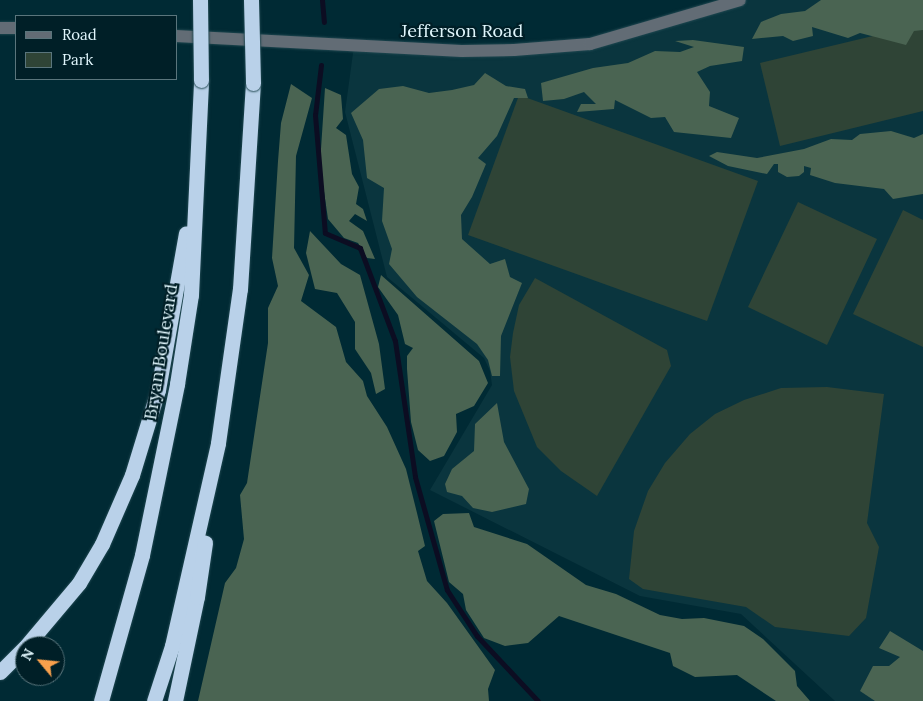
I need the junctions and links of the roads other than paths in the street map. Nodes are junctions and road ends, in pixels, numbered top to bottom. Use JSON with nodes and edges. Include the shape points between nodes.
{"nodes":[{"id":1,"x":200,"y":0,"type":"edge"},
{"id":2,"x":252,"y":0,"type":"edge"},
{"id":3,"x":740,"y":0,"type":"edge"},
{"id":4,"x":0,"y":28,"type":"edge"},
{"id":5,"x":15,"y":28,"type":"edge"},
{"id":6,"x":178,"y":36,"type":"edge"},
{"id":7,"x":198,"y":170,"type":"junction"},
{"id":8,"x":218,"y":443,"type":"junction"},
{"id":9,"x":34,"y":636,"type":"edge"},
{"id":10,"x":15,"y":656,"type":"edge"},
{"id":11,"x":0,"y":672,"type":"edge"},
{"id":12,"x":101,"y":701,"type":"edge"},
{"id":13,"x":154,"y":701,"type":"edge"},
{"id":14,"x":175,"y":701,"type":"edge"}],
"edges":[{"from":1,"to":7,"type":"highway","name":"Bryan Boulevard","bridge":true},
{"from":2,"to":8,"type":"highway","bridge":true,"via":[[253,83],[240,289]]},
{"from":3,"to":6,"type":"street","name":"Jefferson Road","via":[[590,44],[514,50],[462,51]]},
{"from":4,"to":5,"type":"street"},
{"from":7,"to":9,"type":"highway","via":[[158,390],[132,475],[102,544],[79,583]]},
{"from":7,"to":12,"type":"highway","name":"Bryan Boulevard","via":[[191,295],[177,384],[142,555]]},
{"from":8,"to":13,"type":"highway","via":[[172,646]]},
{"from":8,"to":14,"type":"highway","via":[[198,597]]},
{"from":10,"to":11,"type":"highway"}]}
